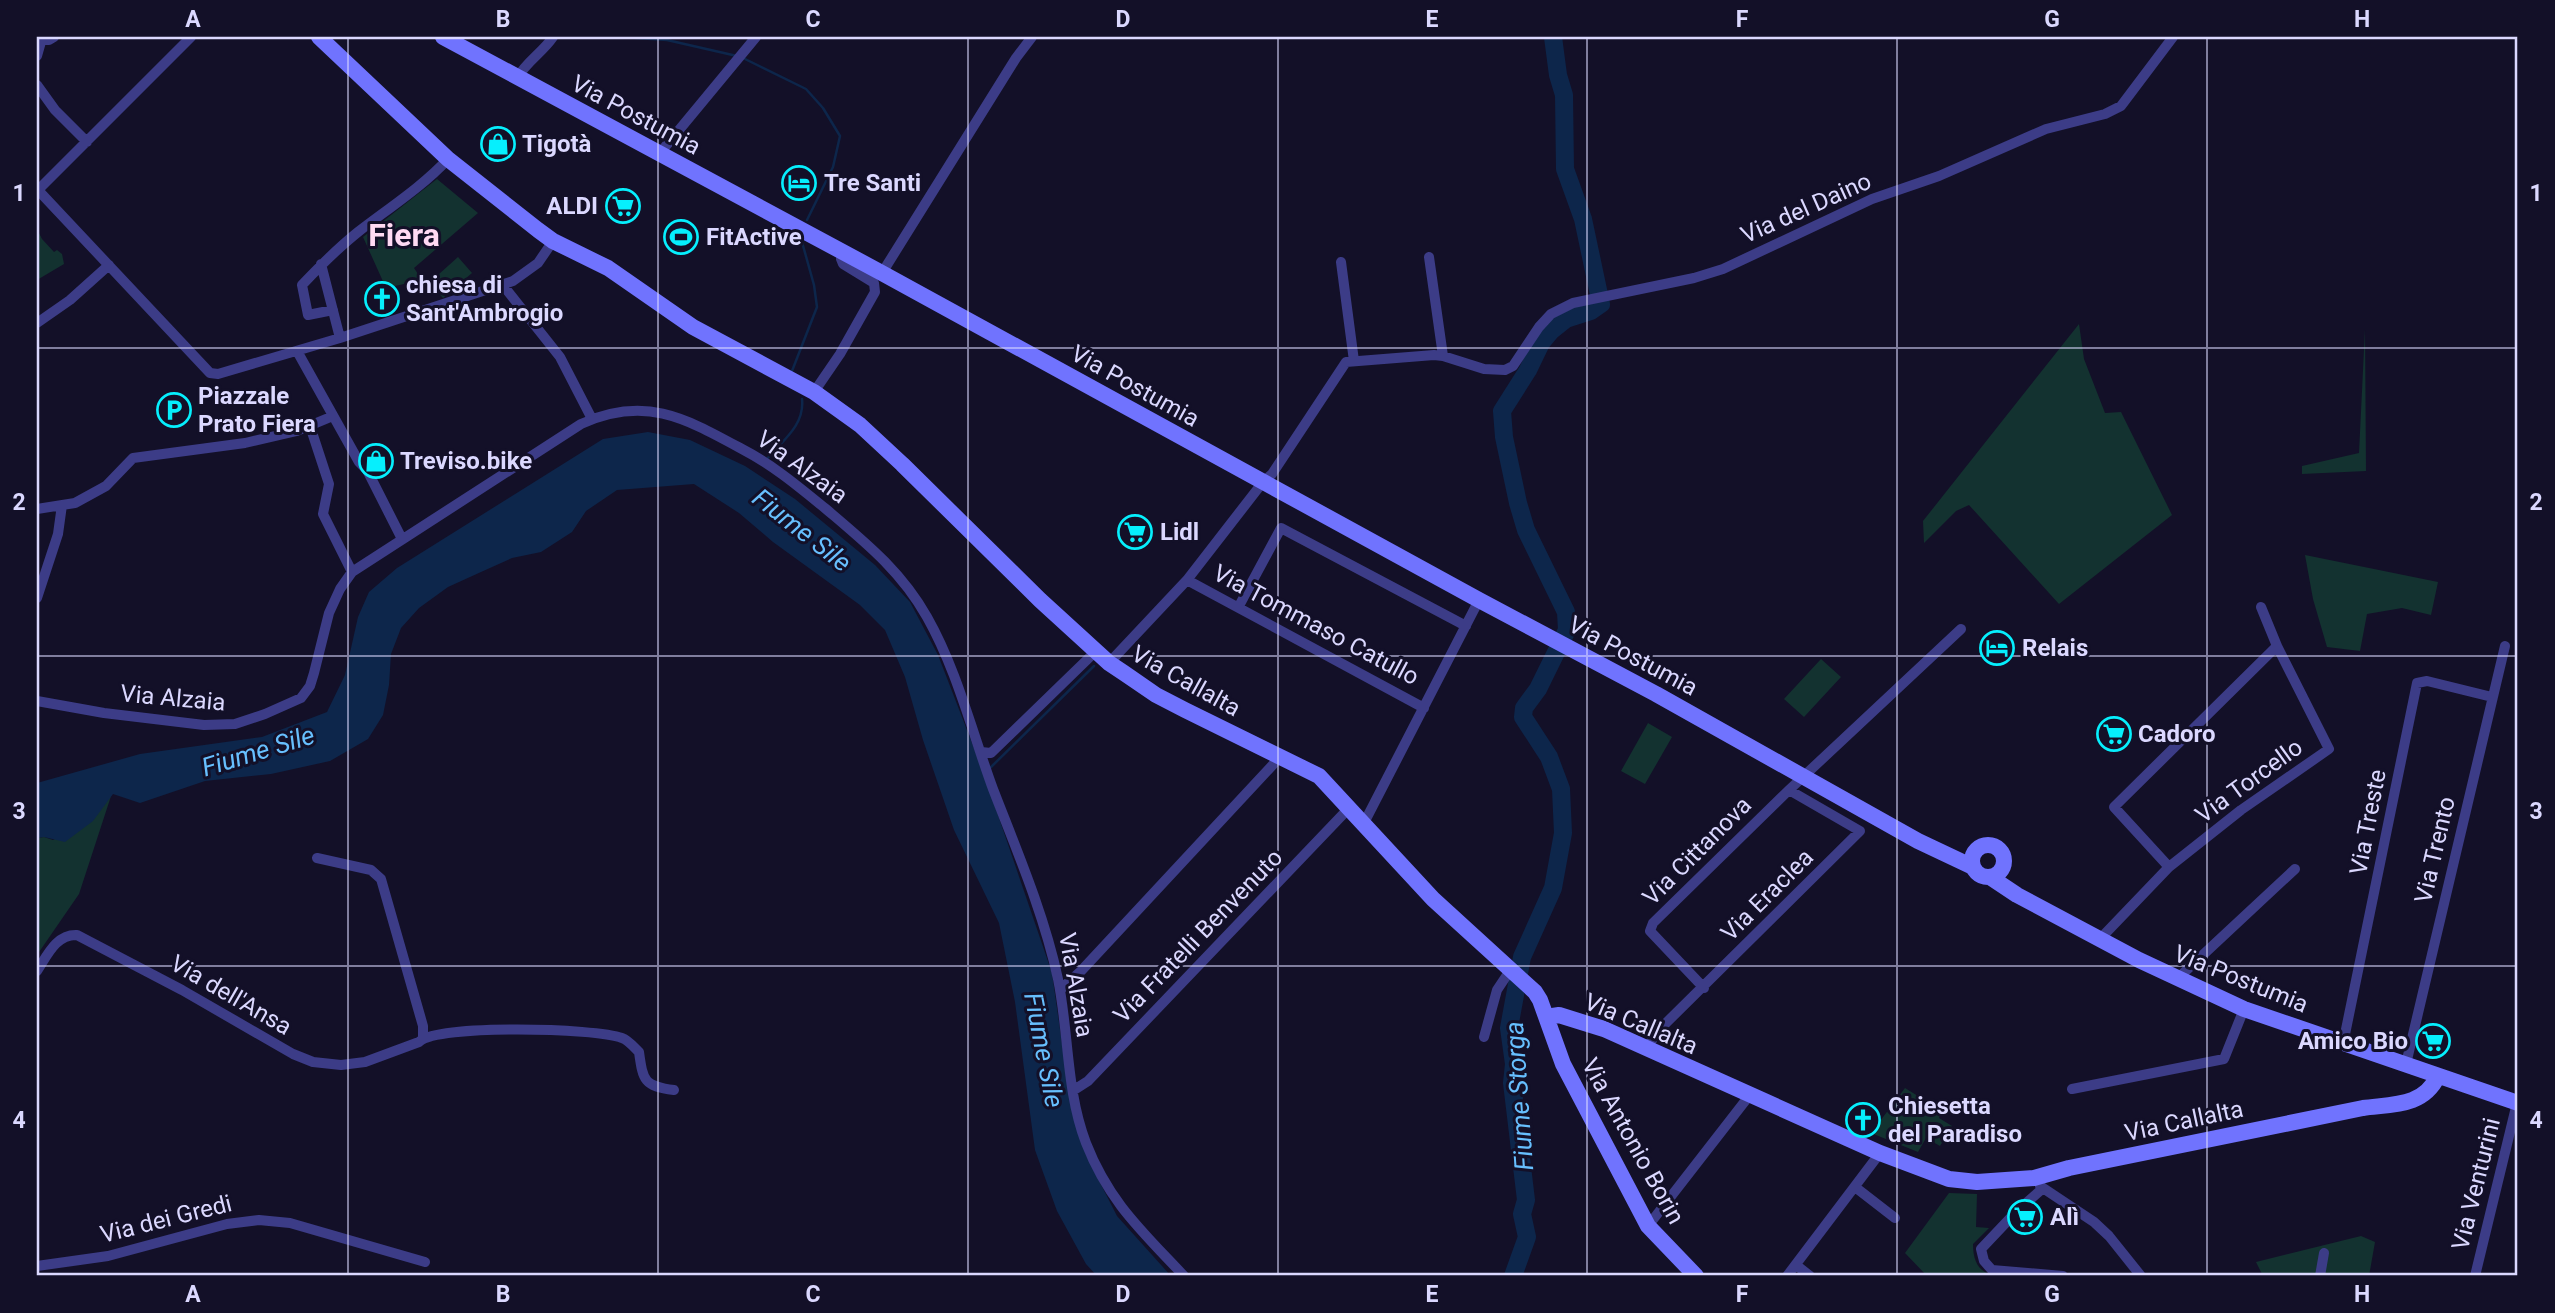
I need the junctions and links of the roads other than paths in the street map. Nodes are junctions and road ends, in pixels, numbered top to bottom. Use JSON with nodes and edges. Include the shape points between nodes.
{"nodes":[{"id":1,"x":54,"y":37,"type":"edge"},
{"id":2,"x":319,"y":37,"type":"edge"},
{"id":3,"x":443,"y":37,"type":"edge"},
{"id":4,"x":553,"y":37,"type":"edge"},
{"id":5,"x":756,"y":37,"type":"edge"},
{"id":6,"x":1032,"y":37,"type":"edge"},
{"id":7,"x":2173,"y":37,"type":"edge"},
{"id":8,"x":187,"y":38,"type":"edge"},
{"id":9,"x":39,"y":41,"type":"edge"},
{"id":10,"x":37,"y":56,"type":"edge"},
{"id":11,"x":518,"y":77,"type":"junction"},
{"id":12,"x":37,"y":85,"type":"edge"},
{"id":13,"x":87,"y":142,"type":"junction"},
{"id":14,"x":660,"y":153,"type":"junction"},
{"id":15,"x":448,"y":159,"type":"junction"},
{"id":16,"x":37,"y":190,"type":"edge"},
{"id":17,"x":553,"y":241,"type":"junction"},
{"id":18,"x":844,"y":253,"type":"junction"},
{"id":19,"x":1429,"y":257,"type":"dead end"},
{"id":20,"x":1341,"y":262,"type":"dead end"},
{"id":21,"x":321,"y":264,"type":"junction"},
{"id":22,"x":108,"y":265,"type":"junction"},
{"id":23,"x":882,"y":273,"type":"junction"},
{"id":24,"x":502,"y":284,"type":"junction"},
{"id":25,"x":333,"y":310,"type":"junction"},
{"id":26,"x":37,"y":323,"type":"edge"},
{"id":27,"x":340,"y":338,"type":"junction"},
{"id":28,"x":297,"y":351,"type":"junction"},
{"id":29,"x":1443,"y":356,"type":"junction"},
{"id":30,"x":1345,"y":366,"type":"junction"},
{"id":31,"x":814,"y":392,"type":"junction"},
{"id":32,"x":333,"y":416,"type":"junction"},
{"id":33,"x":592,"y":419,"type":"junction"},
{"id":34,"x":310,"y":426,"type":"junction"},
{"id":35,"x":1263,"y":482,"type":"junction"},
{"id":36,"x":62,"y":505,"type":"junction"},
{"id":37,"x":37,"y":509,"type":"edge"},
{"id":38,"x":402,"y":539,"type":"junction"},
{"id":39,"x":352,"y":572,"type":"junction"},
{"id":40,"x":1187,"y":580,"type":"junction"},
{"id":41,"x":37,"y":598,"type":"edge"},
{"id":42,"x":1479,"y":600,"type":"junction"},
{"id":43,"x":1239,"y":606,"type":"junction"},
{"id":44,"x":2261,"y":607,"type":"dead end"},
{"id":45,"x":1466,"y":626,"type":"junction"},
{"id":46,"x":1961,"y":629,"type":"dead end"},
{"id":47,"x":2277,"y":646,"type":"junction"},
{"id":48,"x":2505,"y":646,"type":"dead end"},
{"id":49,"x":1096,"y":651,"type":"junction"},
{"id":50,"x":1109,"y":663,"type":"junction"},
{"id":51,"x":2492,"y":697,"type":"junction"},
{"id":52,"x":37,"y":701,"type":"edge"},
{"id":53,"x":1424,"y":708,"type":"junction"},
{"id":54,"x":981,"y":752,"type":"junction"},
{"id":55,"x":1281,"y":756,"type":"junction"},
{"id":56,"x":1802,"y":777,"type":"junction"},
{"id":57,"x":1789,"y":790,"type":"junction"},
{"id":58,"x":1350,"y":807,"type":"junction"},
{"id":59,"x":1364,"y":823,"type":"junction"},
{"id":60,"x":317,"y":858,"type":"dead end"},
{"id":61,"x":1974,"y":859,"type":"junction"},
{"id":62,"x":2004,"y":862,"type":"junction"},
{"id":63,"x":2169,"y":867,"type":"junction"},
{"id":64,"x":2295,"y":869,"type":"dead end"},
{"id":65,"x":1990,"y":877,"type":"junction"},
{"id":66,"x":2036,"y":905,"type":"junction"},
{"id":67,"x":2100,"y":939,"type":"junction"},
{"id":68,"x":1512,"y":970,"type":"junction"},
{"id":69,"x":37,"y":971,"type":"edge"},
{"id":70,"x":2177,"y":979,"type":"junction"},
{"id":71,"x":1704,"y":988,"type":"junction"},
{"id":72,"x":1060,"y":990,"type":"junction"},
{"id":73,"x":2244,"y":1009,"type":"junction"},
{"id":74,"x":1546,"y":1017,"type":"junction"},
{"id":75,"x":1484,"y":1037,"type":"dead end"},
{"id":76,"x":423,"y":1038,"type":"junction"},
{"id":77,"x":2343,"y":1044,"type":"junction"},
{"id":78,"x":1645,"y":1049,"type":"junction"},
{"id":79,"x":2406,"y":1064,"type":"junction"},
{"id":80,"x":2438,"y":1076,"type":"junction"},
{"id":81,"x":2071,"y":1089,"type":"dead end"},
{"id":82,"x":674,"y":1090,"type":"dead end"},
{"id":83,"x":1074,"y":1090,"type":"junction"},
{"id":84,"x":1749,"y":1096,"type":"junction"},
{"id":85,"x":2518,"y":1103,"type":"edge"},
{"id":86,"x":1880,"y":1153,"type":"junction"},
{"id":87,"x":2038,"y":1184,"type":"junction"},
{"id":88,"x":1855,"y":1187,"type":"junction"},
{"id":89,"x":1895,"y":1218,"type":"dead end"},
{"id":90,"x":1648,"y":1226,"type":"junction"},
{"id":91,"x":2324,"y":1253,"type":"dead end"},
{"id":92,"x":425,"y":1262,"type":"dead end"},
{"id":93,"x":1796,"y":1265,"type":"junction"},
{"id":94,"x":37,"y":1266,"type":"edge"},
{"id":95,"x":2020,"y":1275,"type":"edge"},
{"id":96,"x":1184,"y":1276,"type":"edge"},
{"id":97,"x":1696,"y":1276,"type":"edge"},
{"id":98,"x":1787,"y":1276,"type":"edge"},
{"id":99,"x":1810,"y":1276,"type":"edge"},
{"id":100,"x":2063,"y":1276,"type":"edge"},
{"id":101,"x":2141,"y":1276,"type":"edge"},
{"id":102,"x":2320,"y":1276,"type":"edge"},
{"id":103,"x":2475,"y":1276,"type":"edge"}],
"edges":[{"from":1,"to":9,"type":"street"},
{"from":2,"to":15,"type":"street","name":"Via Callalta"},
{"from":3,"to":11,"type":"street","name":"Via Postumia"},
{"from":4,"to":11,"type":"street"},
{"from":5,"to":14,"type":"street"},
{"from":6,"to":23,"type":"street"},
{"from":7,"to":29,"type":"street","name":"Via del Daino","via":[[2121,106],[2105,114],[2046,129],[1939,176],[1872,199],[1723,269],[1573,303],[1552,314],[1513,366],[1505,370],[1484,369]]},
{"from":8,"to":13,"type":"street"},
{"from":9,"to":10,"type":"street"},
{"from":11,"to":14,"type":"street","name":"Via Postumia"},
{"from":12,"to":13,"type":"street"},
{"from":13,"to":16,"type":"street"},
{"from":14,"to":18,"type":"street","name":"Via Postumia"},
{"from":15,"to":17,"type":"street","name":"Via Callalta"},
{"from":15,"to":21,"type":"street"},
{"from":16,"to":22,"type":"street"},
{"from":17,"to":24,"type":"street","via":[[538,263]]},
{"from":17,"to":31,"type":"street","name":"Via Callalta","via":[[608,268],[693,327]]},
{"from":18,"to":23,"type":"street","name":"Via Postumia"},
{"from":18,"to":31,"type":"street","via":[[843,264],[874,284],[875,292]]},
{"from":19,"to":29,"type":"street"},
{"from":20,"to":30,"type":"street"},
{"from":21,"to":25,"type":"street"},
{"from":21,"to":25,"type":"street","via":[[302,285],[308,315]]},
{"from":22,"to":26,"type":"street"},
{"from":22,"to":28,"type":"street","via":[[210,373]]},
{"from":23,"to":35,"type":"street","name":"Via Postumia"},
{"from":24,"to":27,"type":"street"},
{"from":24,"to":33,"type":"street","via":[[560,357]]},
{"from":25,"to":27,"type":"street"},
{"from":27,"to":28,"type":"street"},
{"from":28,"to":32,"type":"street"},
{"from":29,"to":30,"type":"street","name":"Via del Daino"},
{"from":30,"to":35,"type":"street"},
{"from":31,"to":49,"type":"street","name":"Via Callalta","via":[[860,425]]},
{"from":32,"to":34,"type":"street"},
{"from":32,"to":38,"type":"street"},
{"from":33,"to":38,"type":"street","name":"Via Alzaia"},
{"from":33,"to":54,"type":"street","name":"Via Alzaia","via":[[629,410],[678,416],[765,461],[878,552],[905,582],[928,619]]},
{"from":34,"to":36,"type":"street","via":[[245,443],[133,458],[106,486]]},
{"from":34,"to":39,"type":"street","via":[[329,484],[323,514]]},
{"from":35,"to":40,"type":"street"},
{"from":35,"to":42,"type":"street","name":"Via Postumia"},
{"from":36,"to":37,"type":"street"},
{"from":36,"to":41,"type":"street","via":[[58,534]]},
{"from":38,"to":39,"type":"street","name":"Via Alzaia"},
{"from":39,"to":52,"type":"street","name":"Via Alzaia","via":[[329,613],[310,686],[301,698],[265,714],[235,724],[204,725]]},
{"from":40,"to":43,"type":"street","name":"Via Tommaso Catullo"},
{"from":40,"to":50,"type":"street"},
{"from":42,"to":45,"type":"street"},
{"from":42,"to":56,"type":"street","name":"Via Postumia"},
{"from":43,"to":45,"type":"street","via":[[1281,528]]},
{"from":43,"to":53,"type":"street","name":"Via Tommaso Catullo"},
{"from":44,"to":47,"type":"street","name":"Via Torcello"},
{"from":45,"to":53,"type":"street"},
{"from":46,"to":56,"type":"street"},
{"from":47,"to":63,"type":"street","via":[[2115,807]]},
{"from":47,"to":63,"type":"street","name":"Via Torcello","via":[[2329,749]]},
{"from":48,"to":51,"type":"street","name":"Via Trento"},
{"from":49,"to":50,"type":"street","name":"Via Callalta"},
{"from":49,"to":54,"type":"street","via":[[991,753]]},
{"from":50,"to":55,"type":"street","name":"Via Callalta","via":[[1165,700]]},
{"from":51,"to":77,"type":"street","name":"Via Treste","via":[[2427,681],[2417,683]]},
{"from":51,"to":79,"type":"street","name":"Via Trento"},
{"from":53,"to":59,"type":"street"},
{"from":54,"to":72,"type":"street","name":"Via Alzaia","via":[[1049,940]]},
{"from":55,"to":58,"type":"street","name":"Via Callalta","via":[[1319,776]]},
{"from":55,"to":72,"type":"street"},
{"from":56,"to":57,"type":"street","name":"Via Cittanova"},
{"from":56,"to":61,"type":"street","name":"Via Postumia","via":[[1932,847]]},
{"from":57,"to":71,"type":"street","name":"Via Cittanova","via":[[1650,927]]},
{"from":57,"to":71,"type":"street","name":"Via Eraclea","via":[[1860,831]]},
{"from":58,"to":59,"type":"street","name":"Via Callalta"},
{"from":58,"to":83,"type":"street","name":"Via Fratelli Benvenuto","via":[[1088,1081]]},
{"from":59,"to":68,"type":"street","name":"Via Callalta","via":[[1433,899]]},
{"from":60,"to":76,"type":"street","via":[[372,870],[381,879]]},
{"from":61,"to":62,"type":"street","name":"Via Postumia","via":[[1983,846],[1992,846]]},
{"from":61,"to":65,"type":"street","name":"Via Postumia","via":[[1982,875]]},
{"from":62,"to":65,"type":"street","via":[[2000,872]]},
{"from":62,"to":66,"type":"street","name":"Via Postumia","via":[[2015,883]]},
{"from":63,"to":67,"type":"street","name":"Via Torcello"},
{"from":64,"to":70,"type":"street"},
{"from":65,"to":66,"type":"street","name":"Via Postumia"},
{"from":66,"to":67,"type":"street","name":"Via Postumia"},
{"from":67,"to":70,"type":"street","name":"Via Postumia"},
{"from":68,"to":74,"type":"street","name":"Via Callalta","via":[[1540,1000]]},
{"from":68,"to":75,"type":"street","via":[[1497,990]]},
{"from":69,"to":76,"type":"street","name":"Via dell'Ansa","via":[[60,939],[81,937],[293,1054],[322,1064],[365,1062]]},
{"from":70,"to":73,"type":"street","name":"Via Postumia"},
{"from":71,"to":78,"type":"street","name":"Via Eraclea"},
{"from":72,"to":83,"type":"street","name":"Via Alzaia"},
{"from":73,"to":77,"type":"street","name":"Via Postumia"},
{"from":73,"to":81,"type":"street","via":[[2224,1059]]},
{"from":74,"to":78,"type":"street","name":"Via Callalta","via":[[1559,1014]]},
{"from":74,"to":90,"type":"street","name":"Via Antonio Borin","via":[[1563,1064]]},
{"from":76,"to":82,"type":"street","name":"Via dell'Ansa","via":[[489,1030],[573,1031],[624,1038],[639,1052],[646,1081],[653,1087]]},
{"from":77,"to":79,"type":"street","name":"Via Postumia"},
{"from":78,"to":84,"type":"street","name":"Via Callalta"},
{"from":79,"to":80,"type":"street","name":"Via Postumia"},
{"from":80,"to":85,"type":"street"},
{"from":80,"to":87,"type":"street","name":"Via Callalta","via":[[2424,1096],[2412,1101],[2069,1168]]},
{"from":83,"to":96,"type":"street","name":"Via Alzaia","via":[[1085,1140],[1108,1191]]},
{"from":84,"to":86,"type":"street","name":"Via Callalta"},
{"from":84,"to":90,"type":"street"},
{"from":85,"to":103,"type":"street","name":"Via Venturini"},
{"from":86,"to":87,"type":"street","name":"Via Callalta","via":[[1949,1179]]},
{"from":86,"to":88,"type":"street"},
{"from":87,"to":95,"type":"street","via":[[1981,1249],[1992,1270]]},
{"from":87,"to":101,"type":"street","via":[[2084,1213]]},
{"from":88,"to":89,"type":"street"},
{"from":88,"to":93,"type":"street"},
{"from":90,"to":97,"type":"street","name":"Via Antonio Borin"},
{"from":91,"to":102,"type":"street"},
{"from":92,"to":94,"type":"street","name":"Via dei Gredi","via":[[298,1225],[259,1220],[227,1224],[108,1256]]},
{"from":93,"to":98,"type":"street"},
{"from":93,"to":99,"type":"street"},
{"from":95,"to":100,"type":"street"}]}
